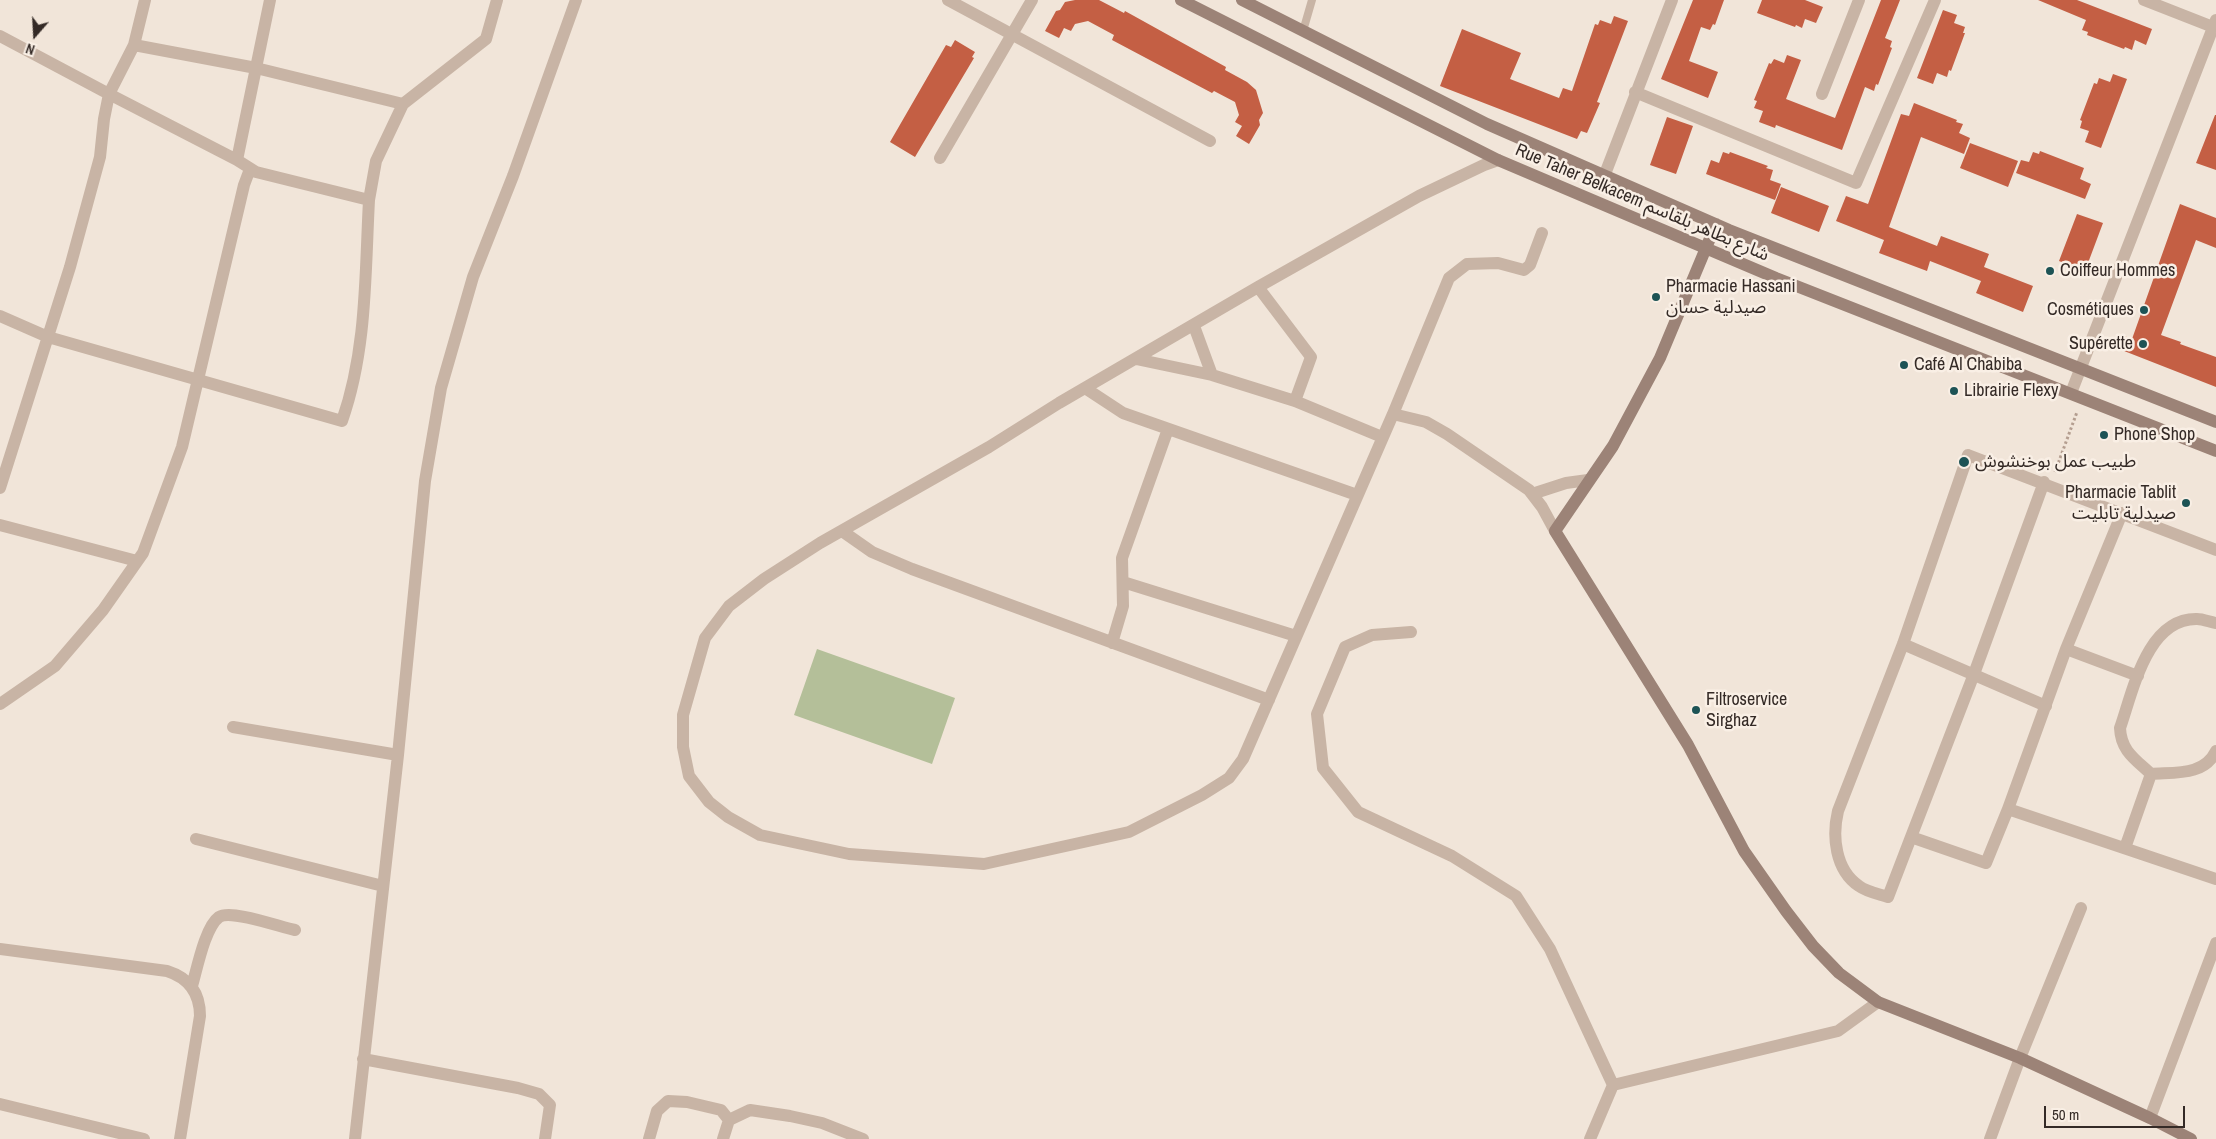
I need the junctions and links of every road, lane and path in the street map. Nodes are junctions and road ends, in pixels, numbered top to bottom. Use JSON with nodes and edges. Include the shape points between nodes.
{"nodes":[{"id":1,"x":145,"y":0,"type":"edge"},
{"id":2,"x":270,"y":0,"type":"edge"},
{"id":3,"x":497,"y":0,"type":"edge"},
{"id":4,"x":576,"y":0,"type":"edge"},
{"id":5,"x":948,"y":0,"type":"edge"},
{"id":6,"x":1032,"y":0,"type":"edge"},
{"id":7,"x":1181,"y":0,"type":"edge"},
{"id":8,"x":1242,"y":0,"type":"edge"},
{"id":9,"x":1312,"y":0,"type":"edge"},
{"id":10,"x":1672,"y":0,"type":"edge"},
{"id":11,"x":1859,"y":0,"type":"edge"},
{"id":12,"x":1935,"y":0,"type":"edge"},
{"id":13,"x":2144,"y":0,"type":"edge"},
{"id":14,"x":2215,"y":24,"type":"edge"},
{"id":15,"x":1303,"y":31,"type":"junction"},
{"id":16,"x":1014,"y":35,"type":"junction"},
{"id":17,"x":0,"y":36,"type":"edge"},
{"id":18,"x":134,"y":45,"type":"junction"},
{"id":19,"x":256,"y":68,"type":"junction"},
{"id":20,"x":1635,"y":92,"type":"junction"},
{"id":21,"x":109,"y":94,"type":"junction"},
{"id":22,"x":1822,"y":94,"type":"dead end"},
{"id":23,"x":403,"y":104,"type":"junction"},
{"id":24,"x":1210,"y":140,"type":"dead end"},
{"id":25,"x":940,"y":158,"type":"dead end"},
{"id":26,"x":237,"y":160,"type":"junction"},
{"id":27,"x":1498,"y":160,"type":"junction"},
{"id":28,"x":250,"y":169,"type":"junction"},
{"id":29,"x":1605,"y":174,"type":"junction"},
{"id":30,"x":369,"y":200,"type":"junction"},
{"id":31,"x":1716,"y":224,"type":"junction"},
{"id":32,"x":1542,"y":233,"type":"dead end"},
{"id":33,"x":1704,"y":250,"type":"junction"},
{"id":34,"x":1258,"y":287,"type":"junction"},
{"id":35,"x":0,"y":316,"type":"edge"},
{"id":36,"x":1194,"y":326,"type":"junction"},
{"id":37,"x":48,"y":337,"type":"junction"},
{"id":38,"x":1136,"y":359,"type":"junction"},
{"id":39,"x":2081,"y":369,"type":"junction"},
{"id":40,"x":1212,"y":375,"type":"junction"},
{"id":41,"x":200,"y":380,"type":"junction"},
{"id":42,"x":1085,"y":388,"type":"junction"},
{"id":43,"x":2071,"y":393,"type":"junction"},
{"id":44,"x":1295,"y":402,"type":"junction"},
{"id":45,"x":1393,"y":414,"type":"junction"},
{"id":46,"x":2074,"y":420,"type":"dead end"},
{"id":47,"x":2216,"y":422,"type":"edge"},
{"id":48,"x":1168,"y":429,"type":"junction"},
{"id":49,"x":1382,"y":437,"type":"junction"},
{"id":50,"x":2216,"y":450,"type":"edge"},
{"id":51,"x":3,"y":466,"type":"edge"},
{"id":52,"x":1588,"y":480,"type":"junction"},
{"id":53,"x":2047,"y":484,"type":"junction"},
{"id":54,"x":0,"y":488,"type":"edge"},
{"id":55,"x":1532,"y":494,"type":"junction"},
{"id":56,"x":1357,"y":495,"type":"junction"},
{"id":57,"x":2122,"y":514,"type":"junction"},
{"id":58,"x":0,"y":525,"type":"edge"},
{"id":59,"x":842,"y":531,"type":"junction"},
{"id":60,"x":1556,"y":532,"type":"junction"},
{"id":61,"x":2216,"y":550,"type":"edge"},
{"id":62,"x":138,"y":561,"type":"junction"},
{"id":63,"x":1123,"y":582,"type":"junction"},
{"id":64,"x":2216,"y":623,"type":"edge"},
{"id":65,"x":1411,"y":632,"type":"dead end"},
{"id":66,"x":1296,"y":636,"type":"junction"},
{"id":67,"x":1112,"y":643,"type":"junction"},
{"id":68,"x":1903,"y":644,"type":"junction"},
{"id":69,"x":2066,"y":649,"type":"junction"},
{"id":70,"x":1974,"y":674,"type":"junction"},
{"id":71,"x":2138,"y":676,"type":"junction"},
{"id":72,"x":1270,"y":700,"type":"junction"},
{"id":73,"x":0,"y":704,"type":"edge"},
{"id":74,"x":2046,"y":706,"type":"junction"},
{"id":75,"x":233,"y":727,"type":"dead end"},
{"id":76,"x":2216,"y":750,"type":"edge"},
{"id":77,"x":398,"y":754,"type":"junction"},
{"id":78,"x":2151,"y":774,"type":"junction"},
{"id":79,"x":2008,"y":809,"type":"junction"},
{"id":80,"x":1911,"y":837,"type":"junction"},
{"id":81,"x":196,"y":839,"type":"dead end"},
{"id":82,"x":2124,"y":848,"type":"junction"},
{"id":83,"x":2216,"y":879,"type":"edge"},
{"id":84,"x":383,"y":886,"type":"junction"},
{"id":85,"x":2081,"y":908,"type":"dead end"},
{"id":86,"x":295,"y":930,"type":"dead end"},
{"id":87,"x":2216,"y":943,"type":"edge"},
{"id":88,"x":0,"y":949,"type":"edge"},
{"id":89,"x":192,"y":986,"type":"junction"},
{"id":90,"x":1878,"y":1002,"type":"junction"},
{"id":91,"x":2020,"y":1058,"type":"junction"},
{"id":92,"x":363,"y":1059,"type":"junction"},
{"id":93,"x":1613,"y":1085,"type":"junction"},
{"id":94,"x":0,"y":1104,"type":"edge"},
{"id":95,"x":2150,"y":1118,"type":"junction"},
{"id":96,"x":729,"y":1120,"type":"junction"},
{"id":97,"x":144,"y":1139,"type":"edge"},
{"id":98,"x":180,"y":1139,"type":"edge"},
{"id":99,"x":355,"y":1139,"type":"edge"},
{"id":100,"x":545,"y":1139,"type":"edge"},
{"id":101,"x":649,"y":1139,"type":"edge"},
{"id":102,"x":723,"y":1139,"type":"edge"},
{"id":103,"x":863,"y":1139,"type":"edge"},
{"id":104,"x":1590,"y":1139,"type":"edge"},
{"id":105,"x":1990,"y":1139,"type":"edge"},
{"id":106,"x":2191,"y":1139,"type":"edge"}],
"edges":[{"from":1,"to":18,"type":"street"},
{"from":2,"to":19,"type":"street"},
{"from":3,"to":23,"type":"street","via":[[486,39]]},
{"from":4,"to":77,"type":"street","via":[[473,277],[441,388],[425,481]]},
{"from":5,"to":16,"type":"street"},
{"from":6,"to":16,"type":"street"},
{"from":7,"to":27,"type":"main road","name":"Rue Taher Belkacem شارع بطاهر بلقاسم"},
{"from":8,"to":15,"type":"main road","name":"Rue Taher Belkacem شارع بطاهر بلقاسم"},
{"from":9,"to":15,"type":"lane"},
{"from":10,"to":20,"type":"street"},
{"from":11,"to":22,"type":"street"},
{"from":12,"to":20,"type":"street","via":[[1856,183]]},
{"from":13,"to":14,"type":"street"},
{"from":14,"to":39,"type":"street"},
{"from":15,"to":29,"type":"main road","name":"Rue Taher Belkacem شارع بطاهر بلقاسم","via":[[1487,124]]},
{"from":16,"to":24,"type":"street"},
{"from":16,"to":25,"type":"street"},
{"from":17,"to":21,"type":"street"},
{"from":18,"to":19,"type":"street"},
{"from":18,"to":21,"type":"street"},
{"from":19,"to":23,"type":"street"},
{"from":19,"to":26,"type":"street"},
{"from":20,"to":29,"type":"street"},
{"from":21,"to":26,"type":"street"},
{"from":21,"to":37,"type":"street","via":[[100,157]]},
{"from":23,"to":30,"type":"street","via":[[376,161]]},
{"from":26,"to":28,"type":"street"},
{"from":27,"to":33,"type":"main road","name":"Rue Taher Belkacem شارع بطاهر بلقاسم"},
{"from":27,"to":34,"type":"street","via":[[1419,196]]},
{"from":28,"to":30,"type":"street"},
{"from":28,"to":41,"type":"street"},
{"from":29,"to":31,"type":"main road","name":"Rue Taher Belkacem شارع بطاهر بلقاسم"},
{"from":30,"to":41,"type":"street","via":[[361,342],[352,392],[342,421]]},
{"from":31,"to":33,"type":"main road"},
{"from":31,"to":39,"type":"main road","name":"Rue Taher Belkacem شارع بطاهر بلقاسم"},
{"from":32,"to":45,"type":"street","via":[[1530,265],[1524,270],[1498,263],[1467,264],[1449,278]]},
{"from":33,"to":43,"type":"main road","name":"Rue Taher Belkacem شارع بطاهر بلقاسم"},
{"from":33,"to":52,"type":"main road","via":[[1660,358],[1613,446]]},
{"from":34,"to":36,"type":"street"},
{"from":34,"to":44,"type":"street","via":[[1311,357]]},
{"from":35,"to":37,"type":"street"},
{"from":36,"to":38,"type":"street"},
{"from":36,"to":40,"type":"street"},
{"from":37,"to":41,"type":"street"},
{"from":37,"to":51,"type":"street"},
{"from":38,"to":40,"type":"street"},
{"from":38,"to":42,"type":"street"},
{"from":39,"to":43,"type":"street"},
{"from":39,"to":47,"type":"main road","name":"Rue Taher Belkacem شارع بطاهر بلقاسم"},
{"from":40,"to":44,"type":"street"},
{"from":41,"to":62,"type":"street","via":[[182,447]]},
{"from":42,"to":48,"type":"street","via":[[1123,413]]},
{"from":42,"to":59,"type":"street"},
{"from":43,"to":50,"type":"main road","name":"Rue Taher Belkacem شارع بطاهر بلقاسم"},
{"from":44,"to":49,"type":"street"},
{"from":45,"to":49,"type":"street"},
{"from":45,"to":55,"type":"street","via":[[1426,422],[1448,434]]},
{"from":46,"to":53,"type":"path"},
{"from":48,"to":56,"type":"street"},
{"from":48,"to":63,"type":"street","via":[[1122,558]]},
{"from":49,"to":56,"type":"street"},
{"from":51,"to":54,"type":"street"},
{"from":52,"to":55,"type":"street"},
{"from":52,"to":60,"type":"main road"},
{"from":53,"to":57,"type":"street"},
{"from":53,"to":68,"type":"street","via":[[1968,455]]},
{"from":53,"to":70,"type":"street"},
{"from":55,"to":60,"type":"street"},
{"from":56,"to":66,"type":"street"},
{"from":57,"to":61,"type":"street"},
{"from":57,"to":69,"type":"street"},
{"from":58,"to":62,"type":"street"},
{"from":59,"to":67,"type":"street","via":[[872,552],[912,570]]},
{"from":59,"to":72,"type":"street","via":[[764,579],[729,606],[705,638],[692,677],[683,715],[683,747],[689,776],[709,802],[760,835],[849,854],[984,864],[1129,832],[1229,778],[1244,758]]},
{"from":60,"to":90,"type":"main road","via":[[1688,745],[1744,851],[1813,946],[1838,973]]},
{"from":62,"to":73,"type":"street","via":[[103,610],[55,666]]},
{"from":63,"to":66,"type":"street"},
{"from":63,"to":67,"type":"street","via":[[1123,606]]},
{"from":64,"to":71,"type":"street","via":[[2196,619],[2169,627],[2148,649]]},
{"from":65,"to":93,"type":"street","via":[[1372,635],[1345,647],[1317,714],[1323,768],[1358,812],[1452,856],[1516,896],[1550,949]]},
{"from":66,"to":72,"type":"street"},
{"from":67,"to":72,"type":"street"},
{"from":68,"to":70,"type":"street"},
{"from":68,"to":80,"type":"street","via":[[1838,811],[1834,838],[1840,860],[1853,882],[1860,888],[1888,897]]},
{"from":69,"to":71,"type":"street"},
{"from":69,"to":74,"type":"street"},
{"from":70,"to":74,"type":"street"},
{"from":70,"to":80,"type":"street"},
{"from":71,"to":78,"type":"street","via":[[2120,728],[2121,741],[2127,752]]},
{"from":74,"to":79,"type":"street"},
{"from":75,"to":77,"type":"street"},
{"from":76,"to":78,"type":"street","via":[[2203,766],[2193,771]]},
{"from":77,"to":84,"type":"street"},
{"from":78,"to":82,"type":"street"},
{"from":79,"to":80,"type":"street","via":[[1986,863]]},
{"from":79,"to":82,"type":"street"},
{"from":81,"to":84,"type":"street"},
{"from":82,"to":83,"type":"street"},
{"from":84,"to":92,"type":"street"},
{"from":85,"to":91,"type":"street"},
{"from":86,"to":89,"type":"street","via":[[231,914],[218,918],[210,927]]},
{"from":87,"to":95,"type":"street"},
{"from":88,"to":89,"type":"street","via":[[167,971]]},
{"from":89,"to":98,"type":"street","via":[[200,1005],[200,1016]]},
{"from":90,"to":91,"type":"main road"},
{"from":90,"to":93,"type":"street","via":[[1838,1031]]},
{"from":91,"to":95,"type":"main road"},
{"from":91,"to":105,"type":"street"},
{"from":92,"to":99,"type":"street"},
{"from":92,"to":100,"type":"street","via":[[539,1094],[550,1106]]},
{"from":93,"to":104,"type":"street"},
{"from":94,"to":97,"type":"street"},
{"from":95,"to":106,"type":"main road"},
{"from":96,"to":101,"type":"street","via":[[721,1110],[668,1101],[657,1111]]},
{"from":96,"to":102,"type":"street"},
{"from":96,"to":103,"type":"street","via":[[750,1110],[822,1122]]}]}
